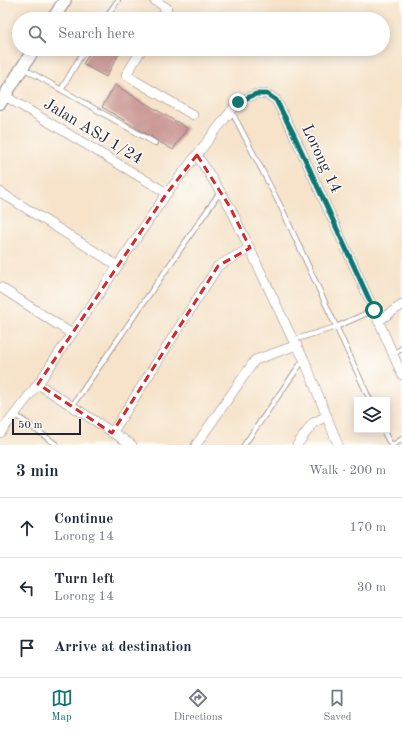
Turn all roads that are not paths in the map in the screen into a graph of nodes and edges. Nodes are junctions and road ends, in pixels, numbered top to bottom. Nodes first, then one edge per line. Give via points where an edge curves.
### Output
1 (65, 0) edge
2 (118, 0) edge
3 (154, 0) edge
4 (57, 12) edge
5 (110, 12) edge
6 (164, 12) edge
7 (30, 56) edge
8 (81, 56) edge
9 (138, 56) edge
10 (23, 68) junction
11 (61, 90) junction
12 (2, 100) edge
13 (231, 110) junction
14 (193, 115) dead end
15 (155, 143) dead end
16 (196, 155) junction
17 (0, 192) edge
18 (220, 192) junction
19 (167, 193) junction
20 (250, 248) junction
21 (118, 266) junction
22 (0, 287) edge
23 (402, 305) edge
24 (374, 310) junction
25 (378, 322) junction
26 (336, 327) junction
27 (72, 334) junction
28 (295, 343) junction
29 (402, 348) edge
30 (393, 355) junction
31 (304, 359) junction
32 (402, 375) edge
33 (38, 384) junction
34 (369, 397) edge
35 (72, 406) junction
36 (14, 414) junction
37 (327, 416) junction
38 (0, 433) edge
39 (112, 433) junction
40 (385, 433) edge
41 (402, 440) edge
42 (57, 445) edge
43 (132, 445) edge
44 (196, 445) edge
45 (244, 445) edge
46 (297, 445) edge
47 (338, 445) edge
48 (392, 445) edge

1 - 4 street
2 - 5 lane
3 - 6 street via 167,8
7 - 10 street
8 - 11 lane
9 - 14 street via 126,75
10 - 11 lane
10 - 12 street
11 - 15 lane
12 - 19 street, Jalan ASJ 1/24
13 - 16 street, Lorong 14
13 - 24 street, Lorong 14 via 238,102 256,94 267,94 276,100
13 - 26 lane via 282,208
16 - 18 street
16 - 19 street, Lorong 14
17 - 21 street
18 - 20 street
18 - 35 lane
19 - 21 street, Lorong 14
20 - 28 street
20 - 39 street via 218,266
21 - 27 street, Lorong 14
22 - 27 street
23 - 25 street
24 - 25 street, Lorong 14
24 - 26 lane
25 - 30 street, Lorong 14
26 - 28 lane
26 - 34 lane
27 - 33 street, Lorong 14
28 - 31 street
28 - 44 street via 255,360
29 - 30 lane
30 - 32 street, Lorong 14
31 - 37 street
31 - 45 lane
33 - 35 street
33 - 36 street, Lorong 14
35 - 39 street
36 - 38 street, Lorong 14
36 - 42 lane
37 - 46 street via 313,423
37 - 47 street
39 - 43 street
40 - 48 lane
41 - 48 lane

